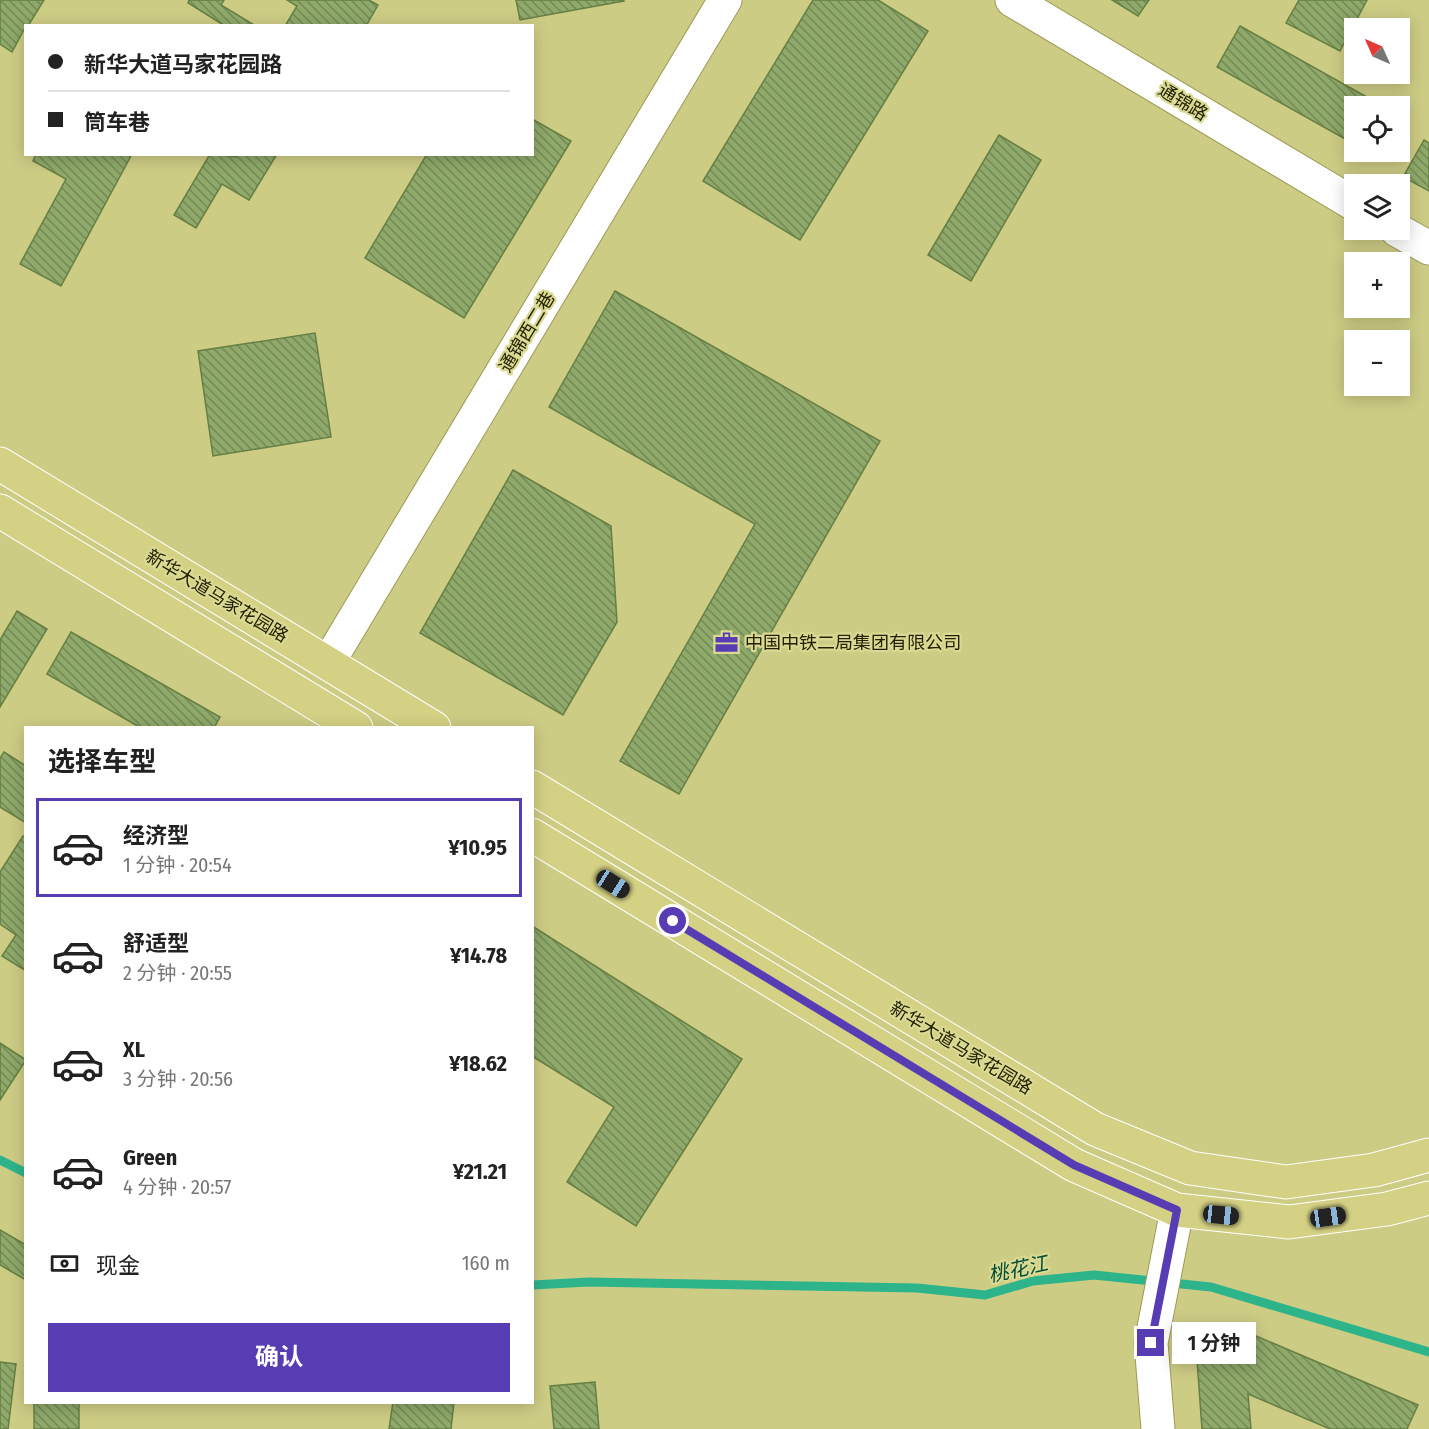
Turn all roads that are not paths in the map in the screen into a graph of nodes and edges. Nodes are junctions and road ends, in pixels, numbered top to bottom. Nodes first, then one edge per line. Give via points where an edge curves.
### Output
1 (725, 0) edge
2 (1012, 0) edge
3 (1344, 198) edge
4 (1410, 237) edge
5 (1429, 248) edge
6 (0, 464) edge
7 (0, 511) edge
8 (328, 663) junction
9 (353, 726) edge
10 (431, 726) edge
11 (534, 788) edge
12 (534, 836) edge
13 (1429, 1155) edge
14 (1429, 1198) edge
15 (1177, 1210) junction
16 (1158, 1429) edge

1 - 8 street, 通锦西二巷
2 - 3 street, 通锦路
4 - 5 street
6 - 8 main road, 新华大道马家花园路
7 - 9 main road
8 - 10 main road, 新华大道马家花园路
11 - 13 main road, 新华大道马家花园路 via 1095,1129 1179,1164 1286,1182 1374,1170
12 - 15 main road via 1074,1165
14 - 15 main road via 1387,1209 1289,1222
15 - 16 street via 1151,1343

